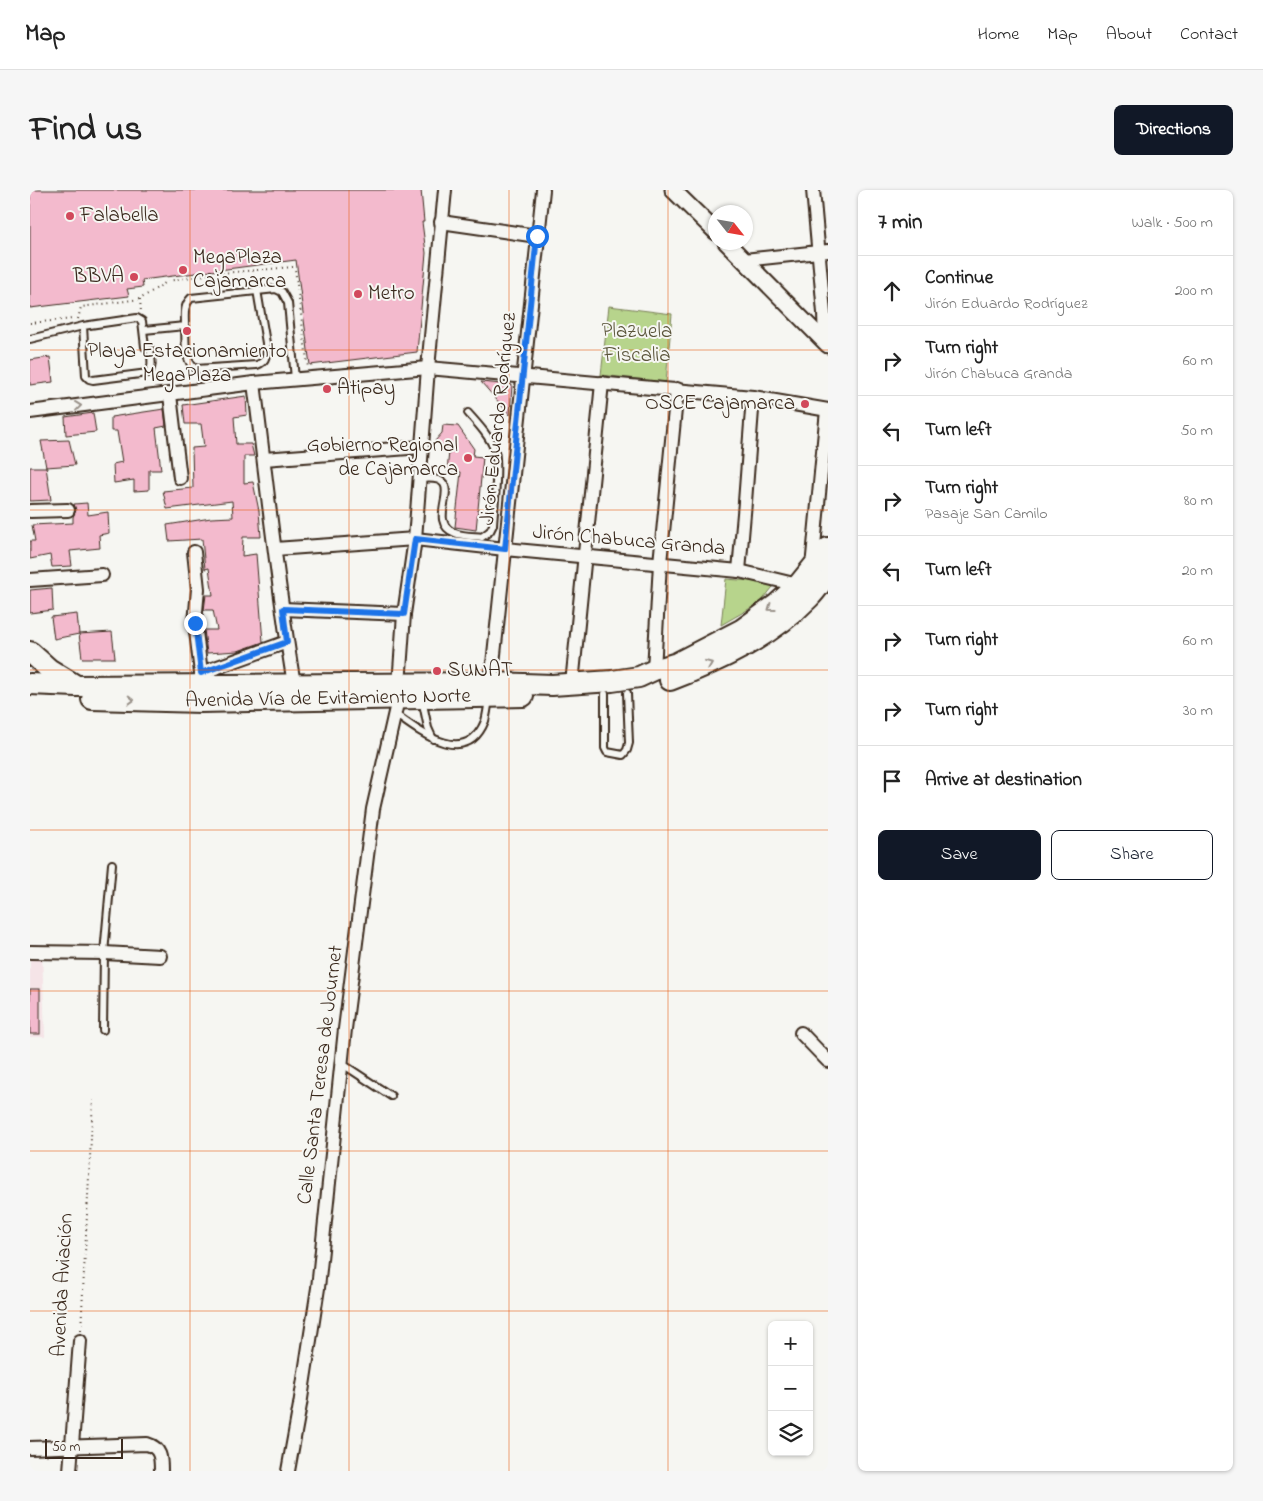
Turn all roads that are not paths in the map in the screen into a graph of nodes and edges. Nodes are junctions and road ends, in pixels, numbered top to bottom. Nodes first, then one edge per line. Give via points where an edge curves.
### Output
1 (444, 190) edge
2 (543, 190) edge
3 (673, 190) edge
4 (814, 190) edge
5 (441, 222) junction
6 (708, 224) edge
7 (537, 236) junction
8 (734, 250) edge
9 (823, 252) edge
10 (744, 260) junction
11 (257, 290) junction
12 (826, 313) edge
13 (83, 326) junction
14 (185, 326) junction
15 (144, 330) junction
16 (30, 339) edge
17 (826, 343) edge
18 (428, 368) junction
19 (524, 376) junction
20 (295, 380) junction
21 (254, 383) junction
22 (602, 383) junction
23 (677, 389) junction
24 (170, 395) junction
25 (753, 397) junction
26 (828, 410) edge
27 (30, 412) edge
28 (468, 413) dead end
29 (422, 447) junction
30 (264, 459) junction
31 (180, 478) dead end
32 (420, 479) junction
33 (68, 510) dead end
34 (30, 511) edge
35 (415, 539) junction
36 (828, 548) edge
37 (275, 549) junction
38 (505, 549) junction
39 (194, 552) dead end
40 (584, 556) junction
41 (660, 563) junction
42 (739, 571) junction
43 (820, 571) edge
44 (102, 575) dead end
45 (30, 580) edge
46 (798, 585) junction
47 (283, 609) junction
48 (404, 614) junction
49 (287, 642) junction
50 (30, 652) edge
51 (654, 670) junction
52 (30, 684) edge
53 (294, 684) junction
54 (572, 684) junction
55 (76, 686) junction
56 (201, 687) junction
57 (490, 690) junction
58 (627, 693) junction
59 (605, 694) junction
60 (30, 697) edge
61 (421, 698) junction
62 (397, 699) junction
63 (433, 739) junction
64 (112, 864) dead end
65 (30, 952) edge
66 (104, 953) junction
67 (160, 956) dead end
68 (103, 1030) dead end
69 (801, 1033) dead end
70 (828, 1061) edge
71 (342, 1063) junction
72 (390, 1096) dead end
73 (80, 1341) road end
74 (72, 1447) junction
75 (30, 1448) edge
76 (70, 1471) edge
77 (161, 1471) edge
78 (288, 1471) edge

1 - 5 street, Calle Santa Teresa de Journet
2 - 7 street, Jirón Eduardo Rodríguez
3 - 6 street
4 - 9 street
5 - 7 street
5 - 18 street, Calle Santa Teresa de Journet
7 - 19 street, Jirón Eduardo Rodríguez
8 - 10 street
9 - 10 street
9 - 12 street
10 - 17 street
11 - 14 lane via 191,298 185,308
11 - 14 lane via 267,349 262,362 196,370 188,361
11 - 20 lane via 276,289 286,297
12 - 17 street
13 - 15 lane via 137,318 142,321
13 - 15 lane via 86,376 93,380 151,371 150,349 145,347
13 - 16 lane
14 - 15 lane
18 - 19 street
18 - 20 street
18 - 29 street, Calle Santa Teresa de Journet
19 - 22 street
19 - 38 street, Jirón Eduardo Rodríguez
20 - 21 street
21 - 24 street
21 - 30 street
22 - 23 street
22 - 40 street
23 - 25 street
23 - 41 street
27 -> 24 street
24 - 31 street
25 - 26 street
25 - 42 street
26 - 43 street
28 - 32 lane via 490,440 494,451 493,525 490,531 482,537 454,533 442,516 444,482 434,478
29 - 30 street
29 - 32 street, Calle Santa Teresa de Journet
30 - 37 street
32 - 35 street, Calle Santa Teresa de Journet
33 - 34 street
35 - 37 street, Jirón Chabuca Granda
35 - 38 street, Jirón Chabuca Granda
35 - 48 street, Calle Santa Teresa de Journet
36 - 43 highway, Avenida Vía de Evitamiento Norte
37 - 47 street
38 - 40 street, Jirón Chabuca Granda
38 - 57 street, Jirón Eduardo Rodríguez
39 - 56 street via 198,588 195,623
40 - 41 street, Jirón Chabuca Granda
40 - 54 street
41 - 42 street, Jirón Chabuca Granda
41 - 51 street
42 - 46 street, Jirón Chabuca Granda
43 - 46 highway, Avenida Vía de Evitamiento Norte
58 -> 43 highway, Avenida Vía de Evitamiento Norte via 722,658 769,631 809,598
44 - 45 street
46 -> 51 highway, Avenida Vía de Evitamiento Norte via 741,630 677,663
47 - 48 street
47 - 49 street
48 - 62 street, Calle Santa Teresa de Journet
49 - 53 street
49 - 56 street
50 - 55 highway
51 - 54 highway, Avenida Vía de Evitamiento Norte via 639,677
52 - 55 highway, Avenida Vía de Evitamiento Norte
53 - 56 highway, Avenida Vía de Evitamiento Norte
53 - 62 highway, Avenida Vía de Evitamiento Norte
54 - 57 highway, Avenida Vía de Evitamiento Norte
55 - 56 highway, Avenida Vía de Evitamiento Norte
60 -> 56 highway, Avenida Vía de Evitamiento Norte
56 - 62 highway, Avenida Vía de Evitamiento Norte
57 - 59 highway, Avenida Vía de Evitamiento Norte
57 - 61 highway, Avenida Vía de Evitamiento Norte
57 - 62 highway, Avenida Vía de Evitamiento Norte
57 - 63 lane via 485,720 476,736 458,744
58 - 59 highway, Avenida Vía de Evitamiento Norte
58 - 59 lane via 629,744 623,755 607,752 605,748
61 - 62 highway, Avenida Vía de Evitamiento Norte
61 - 63 lane
62 - 63 lane via 420,732
62 - 71 street, Calle Santa Teresa de Journet via 373,808
64 - 66 lane
65 - 66 street
66 - 67 street
66 - 68 lane
69 - 70 street
71 - 72 lane
71 - 78 street, Calle Santa Teresa de Journet via 318,1288
73 - 74 street, Avenida Aviación
74 - 75 street
74 - 76 street, Avenida Aviación
74 - 77 street via 147,1444 160,1454

